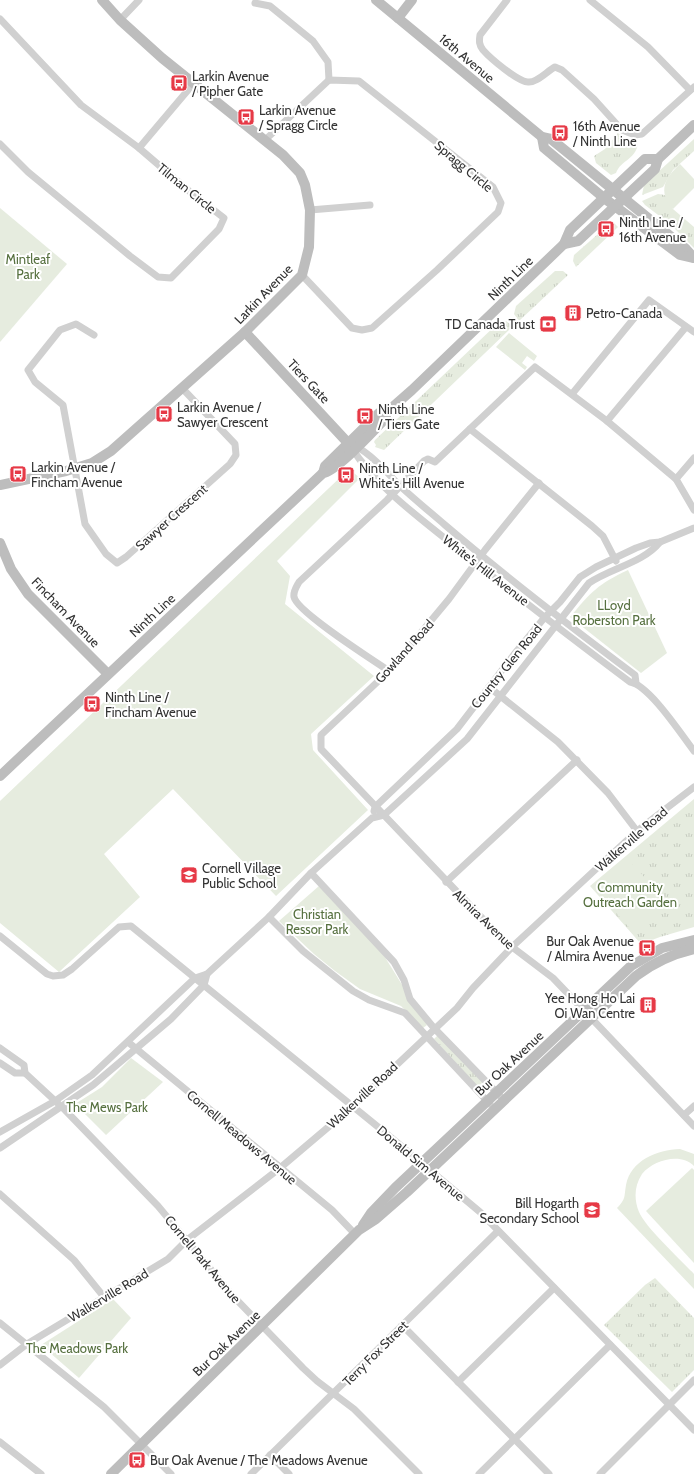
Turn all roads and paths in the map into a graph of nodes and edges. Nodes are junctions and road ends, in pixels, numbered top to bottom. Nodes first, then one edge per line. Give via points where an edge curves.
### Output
1 (102, 0) edge
2 (139, 0) edge
3 (376, 0) edge
4 (412, 0) edge
5 (507, 0) edge
6 (590, 0) edge
7 (255, 3) dead end
8 (398, 18) junction
9 (0, 19) edge
10 (120, 20) junction
11 (329, 80) junction
12 (194, 83) junction
13 (692, 88) edge
14 (694, 125) edge
15 (542, 137) junction
16 (264, 141) junction
17 (0, 144) edge
18 (139, 148) junction
19 (658, 159) junction
20 (613, 190) junction
21 (604, 198) junction
22 (624, 199) junction
23 (370, 205) dead end
24 (615, 206) junction
25 (310, 210) junction
26 (564, 244) junction
27 (694, 258) edge
28 (302, 275) junction
29 (686, 327) junction
30 (245, 332) junction
31 (694, 332) edge
32 (94, 335) dead end
33 (182, 388) junction
34 (572, 394) junction
35 (607, 421) junction
36 (470, 429) junction
37 (353, 446) junction
38 (694, 458) edge
39 (75, 468) junction
40 (676, 479) junction
41 (539, 484) junction
42 (0, 485) edge
43 (401, 486) junction
44 (393, 494) junction
45 (694, 510) edge
46 (694, 528) edge
47 (660, 542) junction
48 (0, 543) edge
49 (481, 555) junction
50 (614, 558) junction
51 (476, 563) junction
52 (620, 567) junction
53 (552, 611) junction
54 (546, 617) junction
55 (562, 619) junction
56 (556, 626) junction
57 (389, 671) junction
58 (108, 674) junction
59 (636, 683) junction
60 (489, 687) junction
61 (501, 696) junction
62 (694, 751) edge
63 (577, 760) junction
64 (0, 776) edge
65 (694, 787) edge
66 (379, 811) junction
67 (637, 831) junction
68 (311, 873) junction
69 (446, 882) junction
70 (269, 917) junction
71 (0, 936) edge
72 (694, 940) edge
73 (512, 947) junction
74 (694, 949) edge
75 (207, 974) junction
76 (199, 982) junction
77 (584, 1010) junction
78 (592, 1017) junction
79 (434, 1028) junction
80 (426, 1036) junction
81 (128, 1042) junction
82 (0, 1048) edge
83 (135, 1048) junction
84 (0, 1063) edge
85 (25, 1073) junction
86 (501, 1096) junction
87 (55, 1101) junction
88 (491, 1105) junction
89 (352, 1106) junction
90 (694, 1106) edge
91 (62, 1107) junction
92 (684, 1115) junction
93 (694, 1126) edge
94 (0, 1132) edge
95 (0, 1148) edge
96 (421, 1164) junction
97 (280, 1168) junction
98 (429, 1170) junction
99 (0, 1194) edge
100 (498, 1231) junction
101 (357, 1232) junction
102 (187, 1240) junction
103 (554, 1288) junction
104 (104, 1297) junction
105 (0, 1323) edge
106 (402, 1325) junction
107 (262, 1326) junction
108 (27, 1344) junction
109 (610, 1345) junction
110 (0, 1365) edge
111 (694, 1380) edge
112 (458, 1382) junction
113 (334, 1393) junction
114 (670, 1405) junction
115 (694, 1430) edge
116 (515, 1439) junction
117 (0, 1442) edge
118 (142, 1444) junction
119 (270, 1455) junction
120 (40, 1474) edge
121 (111, 1474) edge
122 (170, 1474) edge
123 (251, 1474) edge
124 (289, 1474) edge
125 (419, 1474) edge
126 (479, 1474) edge
127 (549, 1474) edge
128 (600, 1474) edge

1 - 10 street, Larkin Avenue
2 - 10 street
3 - 8 street, 16th Avenue
4 - 8 street
5 - 13 street via 483,29 479,42 482,49 518,79 528,82 535,81 555,67 562,70 594,99 622,130 635,135 642,134
6 - 13 street via 648,47
7 - 11 street via 270,6 313,40 328,62
8 - 15 street, 16th Avenue
9 - 18 street, Tilman Circle via 81,105
10 - 12 street, Larkin Avenue
11 - 16 street
11 - 28 street, Spragg Circle via 359,80 493,187 501,203 498,212 372,328 352,328
12 - 16 street, Larkin Avenue
12 - 18 street
14 - 19 street, Ninth Line
15 - 20 street, 16th Avenue via 551,139
15 - 21 street, 16th Avenue via 544,148
16 - 25 street, Larkin Avenue via 283,154 300,173
17 - 18 street, Tilman Circle via 28,172 130,256 158,277 172,278 219,229 224,218
19 - 20 street, Ninth Line via 645,159
19 - 22 street, Ninth Line via 655,169
20 - 21 street, Ninth Line
20 - 22 street, 16th Avenue
21 - 24 street, 16th Avenue
21 - 26 street, Ninth Line via 570,230
22 - 24 street, Ninth Line
22 - 27 street, 16th Avenue via 686,248
23 - 25 street
24 - 26 street, Ninth Line via 578,241
24 - 27 street, 16th Avenue via 680,255
25 - 28 street, Larkin Avenue via 309,247
26 - 37 street, Ninth Line via 387,412 379,413
28 - 30 street, Larkin Avenue
29 - 31 street
29 - 34 street via 649,300
29 - 35 street
30 - 33 street, Larkin Avenue
30 - 37 street, Tiers Gate
32 - 39 street via 76,324 60,330 28,370 35,382 64,405
33 - 39 street, Larkin Avenue via 111,451 92,463
33 - 39 street, Sawyer Crescent via 235,444 236,454 230,464 117,563 106,554 85,524
34 - 35 street
34 - 36 street via 535,367
35 - 40 street
36 - 41 street
36 - 43 street via 435,462 428,459 424,461
37 - 43 street, White's Hill Avenue via 367,453
37 - 44 street, White's Hill Avenue via 360,460
37 - 58 street, Ninth Line via 325,466 323,473
38 - 40 street
39 - 42 street, Larkin Avenue
40 - 45 street
41 - 49 street, Gowland Road
41 - 50 street via 603,536
43 - 44 street
43 - 49 street, White's Hill Avenue
44 - 51 street, White's Hill Avenue
44 - 57 street via 299,582 294,590 298,604 335,634
46 - 47 street, Country Glen Road
47 - 50 street, Country Glen Road via 650,543
47 - 52 street, Country Glen Road via 655,549
48 - 58 street, Fincham Avenue via 11,569 28,594
49 - 51 street, Gowland Road
49 - 53 street, White's Hill Avenue
50 - 52 street
50 - 53 street, Country Glen Road via 580,577
51 - 54 street, White's Hill Avenue
51 - 57 street, Gowland Road
52 - 55 street, Country Glen Road via 600,576 580,591
53 - 54 street, Country Glen Road
53 - 55 street, White's Hill Avenue
54 - 56 street, White's Hill Avenue
54 - 60 street, Country Glen Road
55 - 56 street, Country Glen Road
55 - 59 street, White's Hill Avenue via 635,675
56 - 59 street, White's Hill Avenue via 630,682
56 - 61 street, Country Glen Road
57 - 66 street, Gowland Road via 321,735 321,749
58 - 64 street, Ninth Line
59 - 62 street, White's Hill Avenue via 655,700
60 - 61 street
60 - 66 street, Country Glen Road via 457,728
61 - 63 street
61 - 66 street, Country Glen Road via 467,739
63 - 67 street via 608,793
63 - 69 street
65 - 67 street, Walkerville Road
66 - 68 street, Country Glen Road
66 - 69 street, Almira Avenue via 414,845
67 - 73 street, Walkerville Road
68 - 70 street, Country Glen Road
68 - 79 street via 394,962 404,980 410,999
69 - 73 street, Almira Avenue
70 - 75 street, Country Glen Road
70 - 80 street via 303,951 353,991 404,1013
71 - 76 street, Donald Sim Avenue via 47,974 58,976 72,969 119,927 131,926
72 - 77 street, Bur Oak Avenue via 662,948 641,959
73 - 77 street, Almira Avenue via 553,978
73 - 79 street, Walkerville Road via 473,988 458,1008
74 - 78 street, Bur Oak Avenue via 679,952 645,969
75 - 76 street, Country Glen Road
75 - 76 street, Country Glen Road
76 - 81 street, Country Glen Road
76 - 83 street, Country Glen Road via 171,1019
76 - 89 street, Donald Sim Avenue
77 - 78 street, Almira Avenue
77 - 86 street, Bur Oak Avenue
78 - 86 street, Bur Oak Avenue
78 - 92 street, Almira Avenue
79 - 80 street, Walkerville Road
79 - 86 street
80 - 88 street
80 - 89 street, Walkerville Road
81 - 83 street, Cornell Meadows Avenue
81 - 87 street, Country Glen Road via 92,1075
82 - 85 street, Cornell Park Avenue via 24,1065
83 - 91 street, Country Glen Road via 93,1085
83 - 97 street, Cornell Meadows Avenue
84 - 85 street, Cornell Park Avenue via 15,1074
85 - 87 street, Cornell Park Avenue
86 - 88 street, Bur Oak Avenue
87 - 91 street, Cornell Park Avenue
87 - 94 street, Country Glen Road
88 - 96 street, Bur Oak Avenue
88 - 98 street, Bur Oak Avenue
89 - 96 street, Donald Sim Avenue
89 - 97 street, Walkerville Road
90 - 92 street
91 - 95 street, Country Glen Road
91 - 102 street, Cornell Park Avenue via 158,1206
92 - 93 street, Almira Avenue
96 - 98 street, Donald Sim Avenue
96 - 101 street, Bur Oak Avenue via 370,1214
97 - 101 street, Cornell Meadows Avenue
97 - 102 street, Walkerville Road
98 - 100 street, Donald Sim Avenue via 480,1212
98 - 101 street, Bur Oak Avenue via 376,1219
99 - 104 street via 74,1260
100 - 103 street, Donald Sim Avenue
100 - 106 street, Terry Fox Street
101 - 107 street, Bur Oak Avenue
102 - 104 street, Walkerville Road via 168,1259
102 - 107 street, Cornell Park Avenue via 225,1287
103 - 109 street, Donald Sim Avenue
103 - 112 street
104 - 108 street, Walkerville Road
105 - 108 street
106 - 112 street
106 - 113 street, Terry Fox Street
107 - 113 street, Cornell Park Avenue via 311,1376
107 - 118 street, Bur Oak Avenue
108 - 110 street, Walkerville Road
108 - 118 street via 104,1407
109 - 114 street, Donald Sim Avenue
109 - 116 street
111 - 114 street
112 - 116 street
113 - 119 street, Terry Fox Street
113 - 125 street, Cornell Park Avenue via 361,1415
114 - 115 street, Donald Sim Avenue
114 - 128 street
116 - 126 street
116 - 127 street
117 - 120 street
118 - 121 street, Bur Oak Avenue
118 - 122 street
119 - 123 street, Terry Fox Street
119 - 124 street

